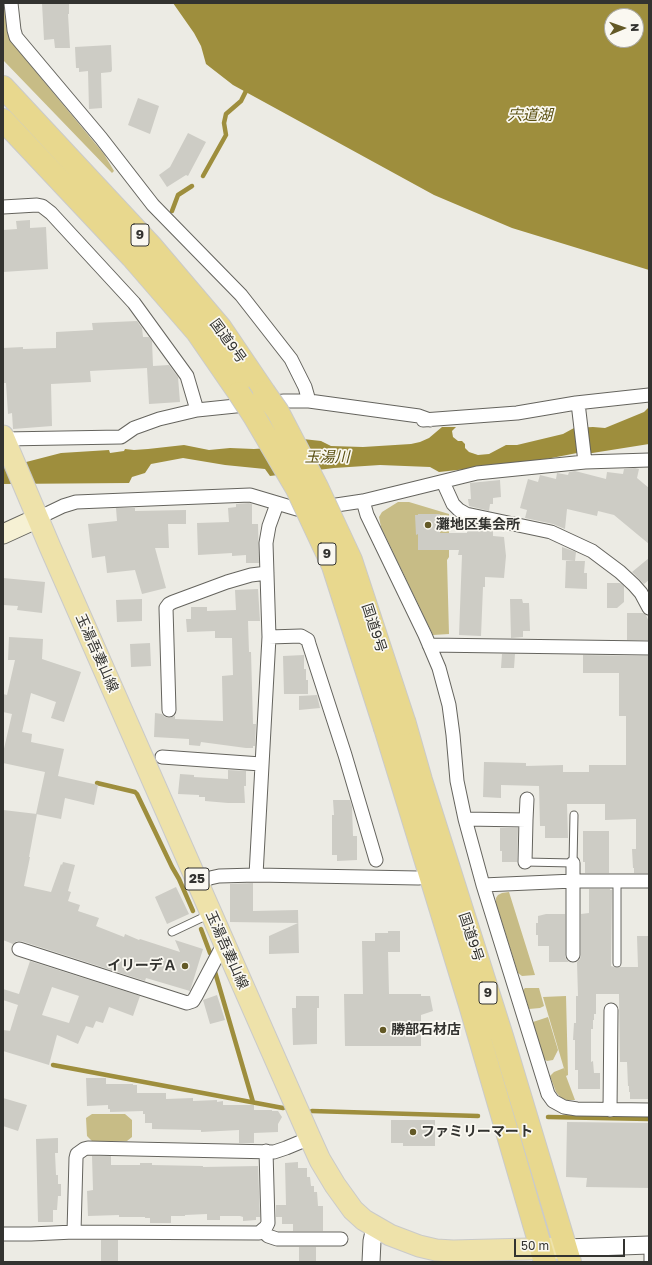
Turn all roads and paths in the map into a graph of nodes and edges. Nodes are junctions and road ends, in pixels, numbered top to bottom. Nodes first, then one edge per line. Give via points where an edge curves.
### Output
1 (12, 3) edge
2 (3, 87) edge
3 (3, 120) edge
4 (3, 207) edge
5 (649, 395) edge
6 (309, 401) junction
7 (578, 405) junction
8 (197, 410) junction
9 (5, 441) edge
10 (585, 459) junction
11 (649, 460) edge
12 (442, 482) junction
13 (363, 501) junction
14 (277, 504) junction
15 (34, 509) junction
16 (3, 534) edge
17 (267, 573) junction
18 (649, 608) edge
19 (270, 637) junction
20 (429, 645) junction
21 (649, 648) edge
22 (169, 710) dead end
23 (395, 726) junction
24 (162, 757) dead end
25 (261, 764) junction
26 (527, 798) dead end
27 (574, 815) dead end
28 (465, 819) junction
29 (526, 820) junction
30 (376, 860) dead end
31 (525, 862) joint
32 (573, 863) junction
33 (256, 875) junction
34 (430, 876) junction
35 (574, 881) junction
36 (617, 881) junction
37 (649, 881) edge
38 (198, 883) junction
39 (483, 885) junction
40 (211, 913) junction
41 (172, 932) dead end
42 (224, 943) junction
43 (19, 949) dead end
44 (573, 955) dead end
45 (616, 963) dead end
46 (611, 1010) dead end
47 (610, 1110) junction
48 (649, 1110) edge
49 (310, 1138) junction
50 (266, 1151) junction
51 (375, 1227) junction
52 (263, 1231) junction
53 (74, 1232) junction
54 (3, 1234) edge
55 (341, 1239) dead end
56 (648, 1251) edge
57 (543, 1255) edge
58 (568, 1255) edge
59 (370, 1262) edge

1 - 6 street via 16,37 101,138 153,205 241,295 291,359
2 - 23 highway, 国道9号 / 9, bridge via 152,248 215,321 278,412 351,560
3 - 23 highway, 国道9号 / 9, bridge via 132,257 192,326 254,416 297,489 333,566
4 - 8 street via 37,205 51,213 134,303 186,376
5 - 7 street
6 - 7 street via 419,416 424,420 517,413
6 - 8 street via 284,401
7 - 10 street
8 - 9 street via 134,428 122,437
9 - 15 main road, 玉湯吾妻山線 / 25
10 - 11 street
10 - 12 street via 477,473
12 - 13 street
12 - 18 street via 453,504 466,514 551,532 592,551 634,585
13 - 14 street via 297,510
13 - 20 street via 367,515
14 - 15 street via 250,495 76,502
14 - 17 street via 267,534
15 - 16 main road
15 - 38 main road, 玉湯吾妻山線 / 25
17 - 19 street
17 - 22 street via 227,582 173,602 166,608
19 - 25 street
19 - 30 street via 302,636 308,640
20 - 21 street
20 - 28 street via 439,668 449,705 457,781
23 - 34 highway, 国道9号 / 9
23 - 58 highway, 国道9号 / 9 via 421,780
24 - 25 street
25 - 33 street
26 - 29 street
27 - 32 lane
28 - 29 street
28 - 39 street
29 - 31 street
31 - 32 lane
32 - 35 street
33 - 34 street via 418,878
33 - 38 street via 218,876
34 - 57 highway, 国道9号 / 9
35 - 36 street
35 - 39 street
35 - 44 street
36 - 37 street
36 - 45 lane
38 - 40 main road, 玉湯吾妻山線 / 25
39 - 47 street via 548,1094 564,1107
40 - 41 lane
40 - 42 main road, 玉湯吾妻山線 / 25
42 - 43 street via 196,996 187,1003
42 - 49 main road, 玉湯吾妻山線 / 25
46 - 47 street
47 - 48 street
49 - 50 street via 274,1152
49 - 51 main road, 玉湯吾妻山線 / 25 via 331,1179 352,1210
50 - 52 street via 268,1223
50 - 53 street via 84,1149 76,1158
51 - 57 main road, 玉湯吾妻山線 / 25 via 404,1241 436,1250
51 - 59 street
52 - 53 street via 259,1234
52 - 55 street via 277,1239
53 - 54 street
56 - 58 street
57 - 58 main road, 玉湯吾妻山線 / 25

